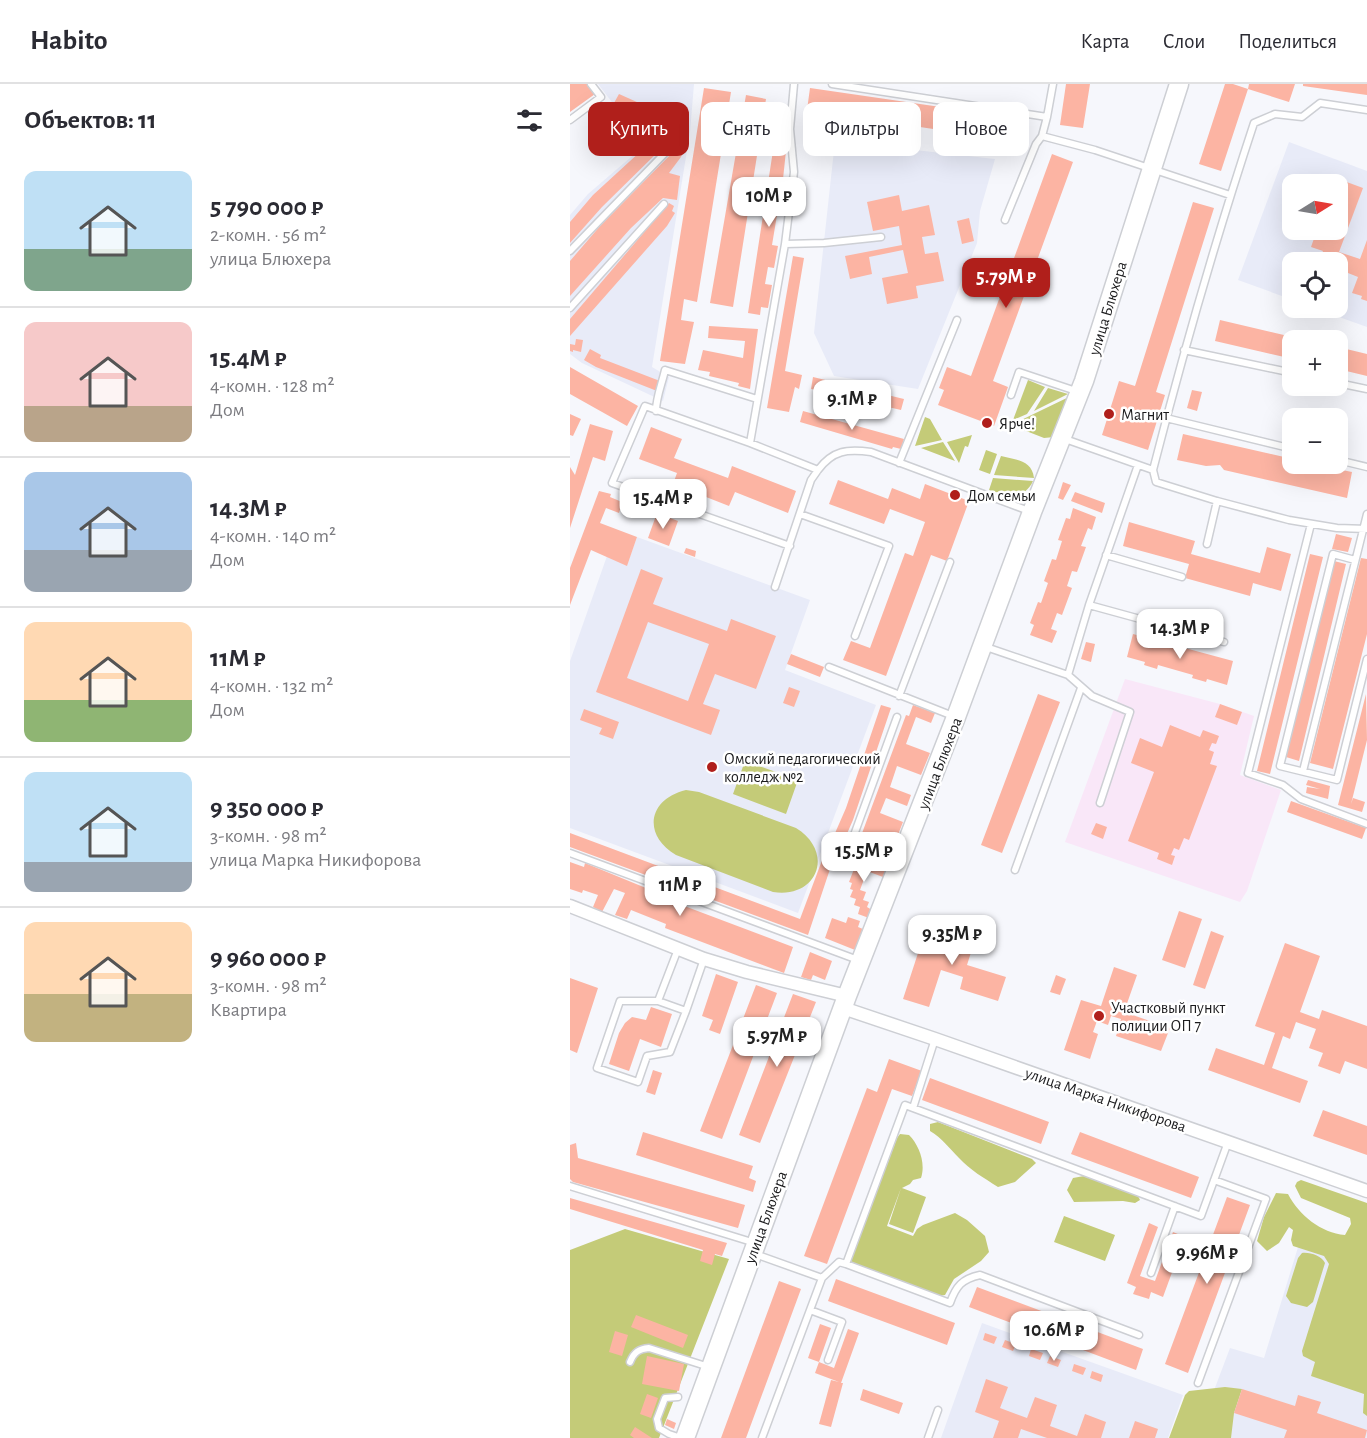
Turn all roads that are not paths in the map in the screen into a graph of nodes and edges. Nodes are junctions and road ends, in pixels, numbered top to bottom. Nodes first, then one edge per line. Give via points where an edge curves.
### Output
1 (591, 84) edge
2 (794, 84) edge
3 (832, 84) edge
4 (1053, 84) edge
5 (1179, 84) edge
6 (1367, 110) edge
7 (1047, 117) junction
8 (570, 120) edge
9 (1042, 136) junction
10 (662, 156) edge
11 (1151, 168) junction
12 (1230, 195) junction
13 (664, 204) dead end
14 (1005, 220) dead end
15 (881, 237) dead end
16 (785, 244) junction
17 (570, 251) edge
18 (570, 308) edge
19 (957, 320) dead end
20 (1184, 350) junction
21 (1282, 371) edge
22 (1348, 385) edge
23 (1367, 389) edge
24 (1080, 393) junction
25 (1011, 395) dead end
26 (757, 399) junction
27 (656, 411) junction
28 (1166, 418) junction
29 (1062, 438) junction
30 (750, 443) junction
31 (1282, 446) edge
32 (1348, 462) edge
33 (899, 463) junction
34 (1138, 465) junction
35 (1367, 466) edge
36 (818, 470) junction
37 (1153, 470) junction
38 (1217, 501) junction
39 (1032, 512) junction
40 (800, 514) junction
41 (1367, 514) edge
42 (1311, 524) junction
43 (1365, 529) edge
44 (1207, 544) dead end
45 (790, 546) junction
46 (1358, 549) junction
47 (1367, 551) edge
48 (1106, 555) junction
49 (1355, 560) junction
50 (951, 562) dead end
51 (1182, 577) dead end
52 (775, 587) dead end
53 (1089, 605) junction
54 (855, 636) dead end
55 (1224, 642) dead end
56 (982, 645) junction
57 (1367, 659) edge
58 (829, 667) dead end
59 (1068, 675) junction
60 (1081, 688) junction
61 (899, 696) junction
62 (897, 717) dead end
63 (956, 717) junction
64 (1303, 771) junction
65 (1100, 803) dead end
66 (1367, 824) edge
67 (570, 853) edge
68 (900, 862) junction
69 (1015, 870) dead end
70 (570, 906) edge
71 (678, 948) junction
72 (704, 959) junction
73 (861, 961) junction
74 (658, 1001) junction
75 (845, 1002) junction
76 (686, 1011) junction
77 (935, 1039) junction
78 (913, 1108) junction
79 (1228, 1142) junction
80 (1214, 1180) junction
81 (570, 1186) edge
82 (1367, 1191) edge
83 (1175, 1206) junction
84 (754, 1248) junction
85 (846, 1264) junction
86 (1151, 1273) dead end
87 (822, 1278) junction
88 (810, 1310) junction
89 (1140, 1335) dead end
90 (828, 1360) dead end
91 (630, 1362) dead end
92 (710, 1367) junction
93 (1198, 1383) dead end
94 (678, 1397) dead end
95 (938, 1410) dead end
96 (681, 1438) edge
97 (685, 1438) edge
98 (762, 1438) edge
99 (928, 1438) edge

1 - 8 lane via 601,97
2 - 16 lane via 790,129 794,172
3 - 7 lane
4 - 7 lane
5 - 11 street, улица Блюхера
6 - 12 lane via 1320,103 1302,117 1275,114 1254,123
7 - 9 lane
9 - 11 lane
9 - 14 lane
10 - 17 lane
11 - 12 lane
11 - 24 street, улица Блюхера
12 - 20 lane
13 - 18 lane
15 - 16 lane
16 - 26 lane
19 - 33 lane
20 - 21 lane
20 - 28 lane
22 - 23 lane
24 - 25 lane via 1019,372
24 - 29 street, улица Блюхера
26 - 27 lane via 665,370
26 - 30 lane
27 - 30 lane
27 - 45 lane via 645,406 612,483
28 - 31 lane
28 - 37 lane
29 - 34 lane
29 - 39 street, улица Блюхера
30 - 36 lane
32 - 35 lane
33 - 36 lane via 854,450 827,459
33 - 39 lane
34 - 37 lane
34 - 48 lane
36 - 40 lane
37 - 38 lane via 1156,482
38 - 42 lane
38 - 44 lane
39 - 56 street, улица Блюхера
40 - 45 lane
40 - 54 lane via 889,546
41 - 43 lane
42 - 43 lane
42 - 66 lane via 1248,773 1283,785 1301,799
43 - 46 lane
45 - 52 lane
46 - 47 lane
46 - 49 lane
48 - 51 lane
48 - 53 lane
49 - 64 lane
49 - 64 lane via 1333,554 1280,766
50 - 61 lane
53 - 55 lane
53 - 59 lane
56 - 59 lane
56 - 63 street, улица Блюхера
57 - 64 lane via 1337,780
58 - 61 lane
59 - 60 lane
60 - 65 lane via 1130,712
60 - 69 lane
61 - 63 lane
62 - 68 lane via 850,846
63 - 68 street, улица Блюхера
67 - 73 lane
68 - 73 street, улица Блюхера
70 - 71 street, улица Марка Никифорова
71 - 72 street, улица Марка Никифорова
71 - 74 lane
72 - 75 street, улица Марка Никифорова
72 - 76 lane
73 - 75 street, улица Блюхера
74 - 76 lane
74 - 76 lane via 620,1001 597,1068 638,1082 647,1056 670,1052
75 - 77 street, улица Марка Никифорова
75 - 84 street, улица Блюхера
77 - 78 lane
77 - 79 street, улица Марка Никифорова
78 - 83 lane
78 - 85 lane via 905,1105
79 - 80 lane
79 - 82 street, улица Марка Никифорова
80 - 83 lane via 1201,1216
80 - 93 lane via 1266,1199
81 - 84 lane
83 - 86 lane
84 - 87 lane
84 - 92 street, улица Блюхера
85 - 87 lane via 838,1262
85 - 89 lane via 950,1303 955,1288 980,1275
87 - 88 lane
88 - 90 lane via 842,1322
88 - 98 lane
91 - 92 lane via 633,1354 649,1348
92 - 97 street, улица Блюхера
94 - 96 lane via 665,1398 657,1419 659,1428
95 - 99 lane

